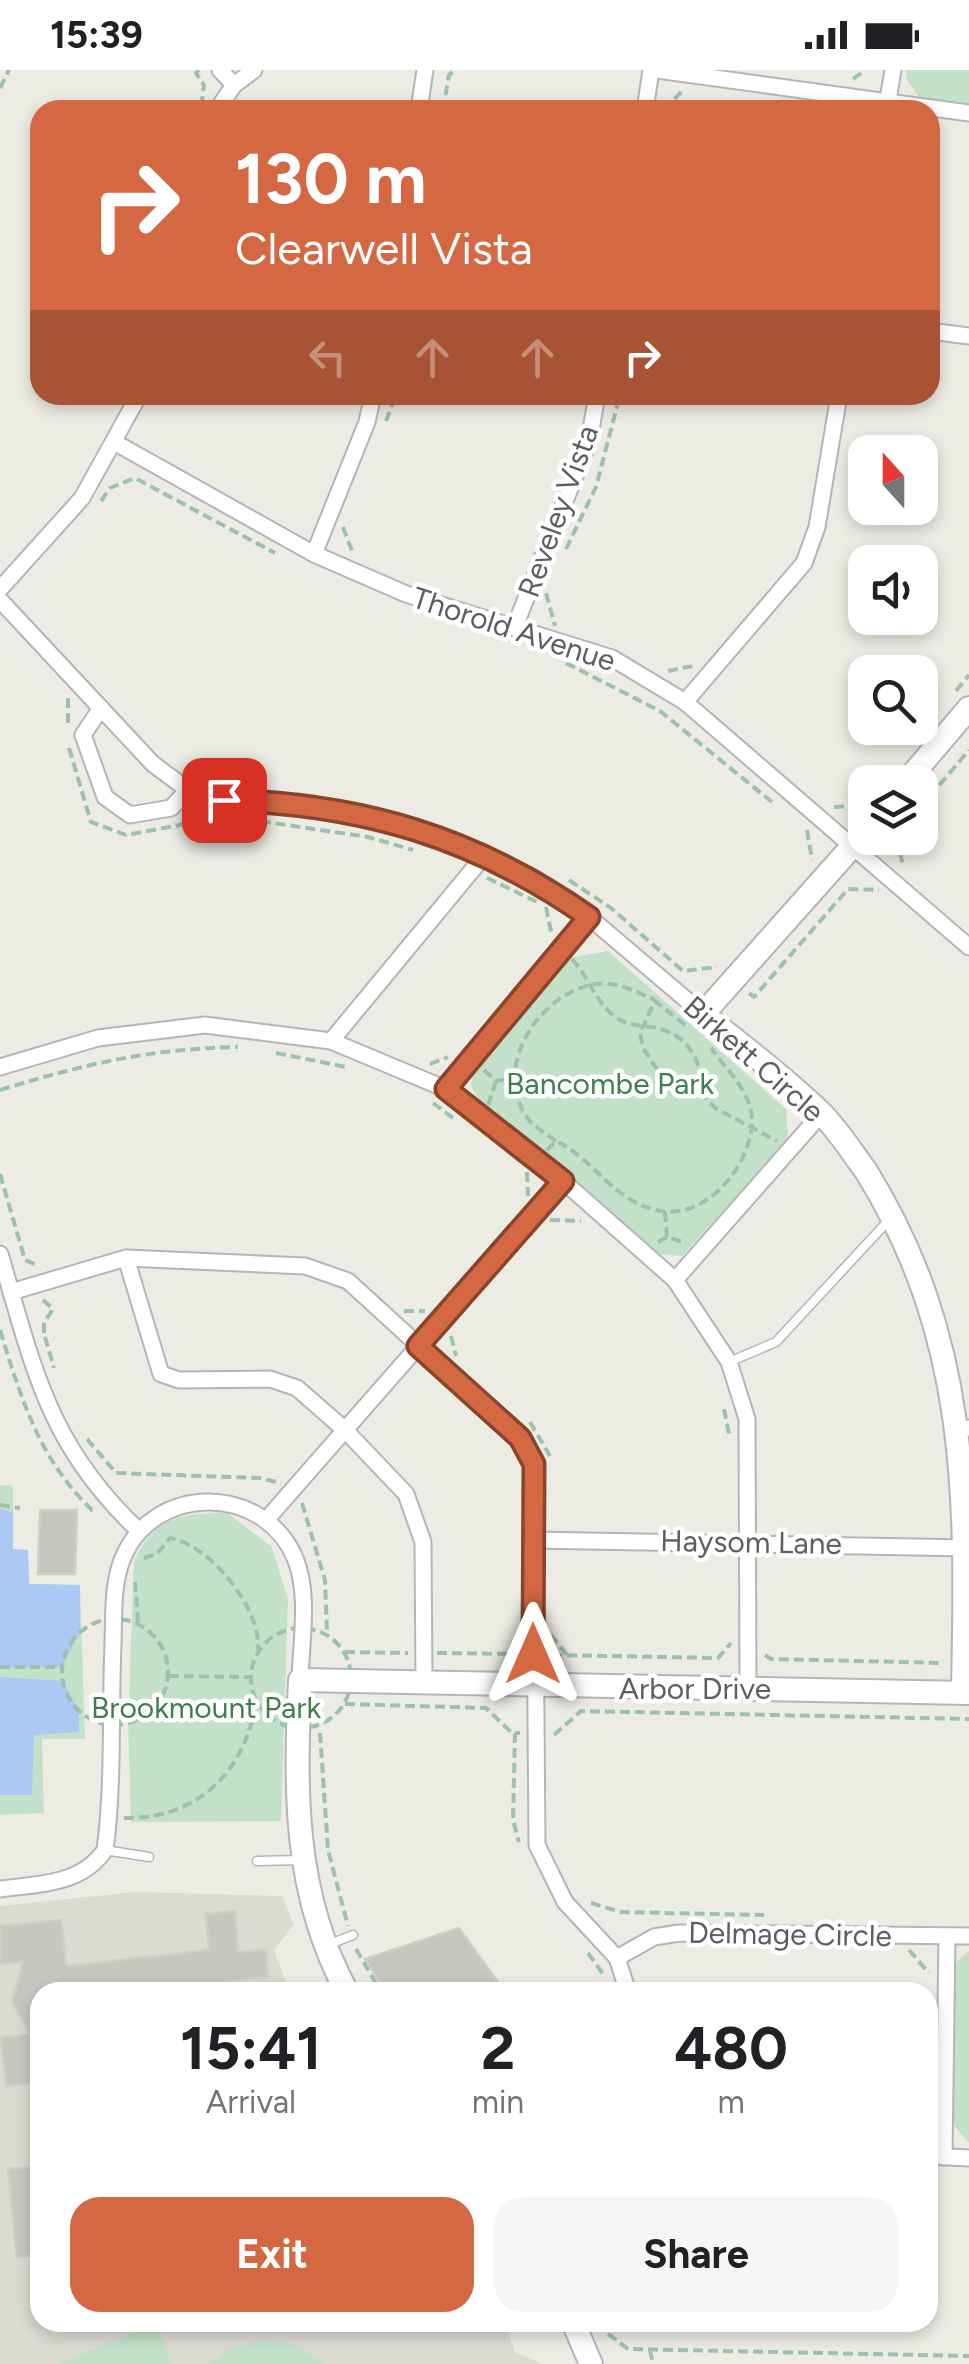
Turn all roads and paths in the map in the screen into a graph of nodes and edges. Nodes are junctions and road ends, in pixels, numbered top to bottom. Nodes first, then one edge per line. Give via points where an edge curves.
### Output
1 (9, 70) edge
2 (199, 70) edge
3 (220, 70) edge
4 (254, 70) edge
5 (425, 70) edge
6 (454, 70) edge
7 (654, 70) edge
8 (866, 70) edge
9 (893, 70) edge
10 (857, 76) dead end
11 (770, 77) edge
12 (234, 85) junction
13 (0, 88) edge
14 (202, 100) edge
15 (224, 100) edge
16 (420, 100) edge
17 (445, 100) edge
18 (647, 100) edge
19 (888, 100) joint
20 (940, 108) edge
21 (969, 113) edge
22 (940, 332) edge
23 (969, 336) edge
24 (134, 405) edge
25 (369, 405) edge
26 (595, 405) edge
27 (617, 405) edge
28 (837, 405) edge
29 (114, 442) junction
30 (314, 554) junction
31 (562, 556) dead end
32 (0, 589) edge
33 (545, 590) dead end
34 (0, 600) edge
35 (515, 626) junction
36 (550, 637) junction
37 (704, 653) dead end
38 (558, 659) dead end
39 (650, 680) junction
40 (638, 698) junction
41 (685, 702) junction
42 (100, 708) junction
43 (969, 708) edge
44 (969, 750) edge
45 (920, 765) edge
46 (938, 787) edge
47 (188, 790) junction
48 (774, 803) dead end
49 (804, 828) dead end
50 (848, 829) edge
51 (848, 850) edge
52 (873, 855) edge
53 (901, 855) edge
54 (484, 856) junction
55 (813, 862) dead end
56 (892, 878) junction
57 (551, 900) junction
58 (589, 917) junction
59 (969, 947) edge
60 (561, 950) junction
61 (734, 979) junction
62 (591, 986) junction
63 (654, 1001) junction
64 (696, 1020) junction
65 (642, 1026) junction
66 (331, 1041) junction
67 (708, 1045) dead end
68 (250, 1047) dead end
69 (267, 1051) dead end
70 (470, 1058) junction
71 (0, 1067) edge
72 (350, 1068) dead end
73 (516, 1078) junction
74 (446, 1089) junction
75 (0, 1090) edge
76 (706, 1094) junction
77 (429, 1101) dead end
78 (822, 1113) junction
79 (456, 1120) dead end
80 (752, 1125) junction
81 (556, 1140) junction
82 (789, 1150) junction
83 (537, 1161) junction
84 (563, 1181) junction
85 (519, 1208) dead end
86 (897, 1210) junction
87 (666, 1212) junction
88 (667, 1237) junction
89 (644, 1252) junction
90 (0, 1254) edge
91 (698, 1254) junction
92 (126, 1258) junction
93 (675, 1280) junction
94 (11, 1292) junction
95 (45, 1336) dead end
96 (418, 1346) junction
97 (729, 1362) junction
98 (58, 1380) dead end
99 (968, 1428) edge
100 (345, 1430) junction
101 (84, 1434) dead end
102 (291, 1492) junction
103 (0, 1505) edge
104 (20, 1508) dead end
105 (268, 1519) junction
106 (139, 1530) junction
107 (533, 1540) junction
108 (748, 1540) junction
109 (968, 1548) edge
110 (138, 1560) dead end
111 (134, 1567) dead end
112 (138, 1623) dead end
113 (326, 1634) dead end
114 (726, 1650) dead end
115 (748, 1650) junction
116 (257, 1654) dead end
117 (964, 1664) junction
118 (0, 1666) edge
119 (62, 1666) dead end
120 (168, 1676) dead end
121 (251, 1677) dead end
122 (300, 1680) junction
123 (424, 1683) junction
124 (533, 1688) junction
125 (748, 1688) junction
126 (966, 1693) edge
127 (255, 1698) dead end
128 (345, 1704) dead end
129 (969, 1718) edge
130 (320, 1725) dead end
131 (534, 1734) junction
132 (124, 1819) dead end
133 (105, 1850) junction
134 (149, 1857) dead end
135 (301, 1860) junction
136 (257, 1861) dead end
137 (0, 1889) edge
138 (352, 1936) junction
139 (947, 1936) junction
140 (969, 1936) edge
141 (910, 1944) dead end
142 (323, 1950) junction
143 (617, 1958) junction
144 (341, 1982) edge
145 (375, 1982) edge
146 (625, 1982) edge
147 (928, 1982) edge
148 (938, 2116) edge
149 (938, 2156) edge
150 (969, 2158) edge
151 (577, 2332) edge
152 (606, 2332) edge
153 (650, 2350) junction
154 (969, 2356) edge
155 (591, 2364) edge
156 (654, 2364) edge

1 - 13 path
2 - 14 path
3 - 12 street
4 - 12 street
5 - 16 street
6 - 17 path
7 - 11 street
7 - 18 street
8 - 10 path
9 - 19 street
11 - 19 street
12 - 15 street
20 - 21 street
22 - 23 street
24 - 29 street
25 - 30 street
26 - 35 street, Reveley Vista via 589,442
27 - 31 path via 596,487
28 - 41 street via 817,527 804,563
29 - 30 street, Thorold Avenue
29 - 32 street via 82,498
30 - 35 street, Thorold Avenue via 406,594
33 - 36 path via 558,622
34 - 42 street, Birkett Circle
35 - 36 street, Thorold Avenue
36 - 39 street, Thorold Avenue via 612,658
37 - 39 path via 692,667 659,666
38 - 40 path
39 - 40 path
39 - 41 street, Thorold Avenue
40 - 48 path
41 - 50 street, Thorold Avenue
42 - 47 street, Birkett Circle
42 - 47 street via 83,735 105,796 130,814 171,808
43 - 45 street
44 - 46 path
47 - 54 street, Birkett Circle via 380,818
49 - 55 path
51 - 61 street
52 - 56 street, Thorold Avenue
53 - 56 path via 903,866
54 - 57 street, Birkett Circle via 534,878
54 - 66 street
56 - 59 street, Thorold Avenue
56 - 61 path via 880,890 848,889 754,997
57 - 58 street, Birkett Circle
57 - 61 path via 564,877 611,908 683,972 719,967
58 - 60 street
58 - 64 street, Birkett Circle
60 - 62 path
60 - 70 street
61 - 64 street
62 - 63 path via 618,986
62 - 65 path via 612,1014
62 - 73 path via 536,1016
63 - 64 path
63 - 65 path
64 - 78 street, Birkett Circle
65 - 76 path via 643,1048 660,1074
65 - 76 path via 666,1030 689,1046
66 - 71 street via 205,1026 98,1038
66 - 74 street
67 - 80 path via 742,1088
68 - 75 path via 163,1049
69 - 72 path
70 - 73 path via 496,1081
70 - 74 street
73 - 81 path via 524,1114
74 - 83 street
76 - 80 path via 715,1108
77 - 79 path
78 - 82 street
78 - 86 street, Birkett Circle
80 - 82 path
80 - 87 path via 738,1167 708,1201
81 - 83 path
81 - 87 path via 625,1198
82 - 91 street
83 - 84 street
83 - 85 path via 526,1174 528,1198
84 - 89 street
84 - 96 street
86 - 97 lane via 776,1342
86 - 99 street, Birkett Circle via 926,1260 954,1345
87 - 88 path
88 - 89 path
88 - 91 path
89 - 93 street
90 - 94 street
91 - 93 street
92 - 94 street
92 - 96 street via 305,1266 348,1280
92 - 100 street via 160,1374 180,1380 270,1379 296,1388
93 - 97 street
94 - 106 street via 60,1436 84,1473
95 - 98 path
96 - 100 street
96 - 107 street via 520,1438 534,1464
97 - 108 street via 747,1419
99 - 109 street, Birkett Circle
100 - 102 street
100 - 123 street via 406,1494 424,1542
101 - 102 path via 116,1473 277,1480
102 - 105 street
102 - 113 path via 307,1510 316,1541
103 - 104 path
105 - 106 street via 210,1501 164,1512
105 - 122 street via 302,1581
106 - 133 street via 116,1585
107 - 108 street, Haysom Lane
107 - 124 street
108 - 109 street, Haysom Lane
108 - 115 street
109 - 117 street, Birkett Circle
110 - 116 path via 157,1554 170,1538 201,1553 246,1606
111 - 112 path
114 - 115 path
115 - 117 path via 772,1659
115 - 125 street
117 - 126 street, Birkett Circle
118 - 119 path
120 - 121 path
122 - 123 street, Arbor Drive
122 - 135 street
123 - 124 street, Arbor Drive
124 - 125 street, Arbor Drive
124 - 131 street
125 - 126 street, Arbor Drive
127 - 132 path via 248,1736 217,1788 190,1806
128 - 131 path via 486,1708 512,1733
129 - 131 path via 582,1711 557,1735
130 - 138 path via 328,1850
131 - 143 street via 534,1822 543,1862 565,1902
133 - 134 lane
133 - 137 street via 94,1867 75,1876
135 - 136 lane
135 - 142 street
138 - 142 lane
138 - 145 path
139 - 140 street, Delmage Circle
139 - 143 street, Delmage Circle via 679,1933
139 - 148 street
141 - 147 path
142 - 144 street
143 - 146 street
149 - 150 street
151 - 155 street
152 - 153 path via 628,2349
153 - 154 path
153 - 156 path

